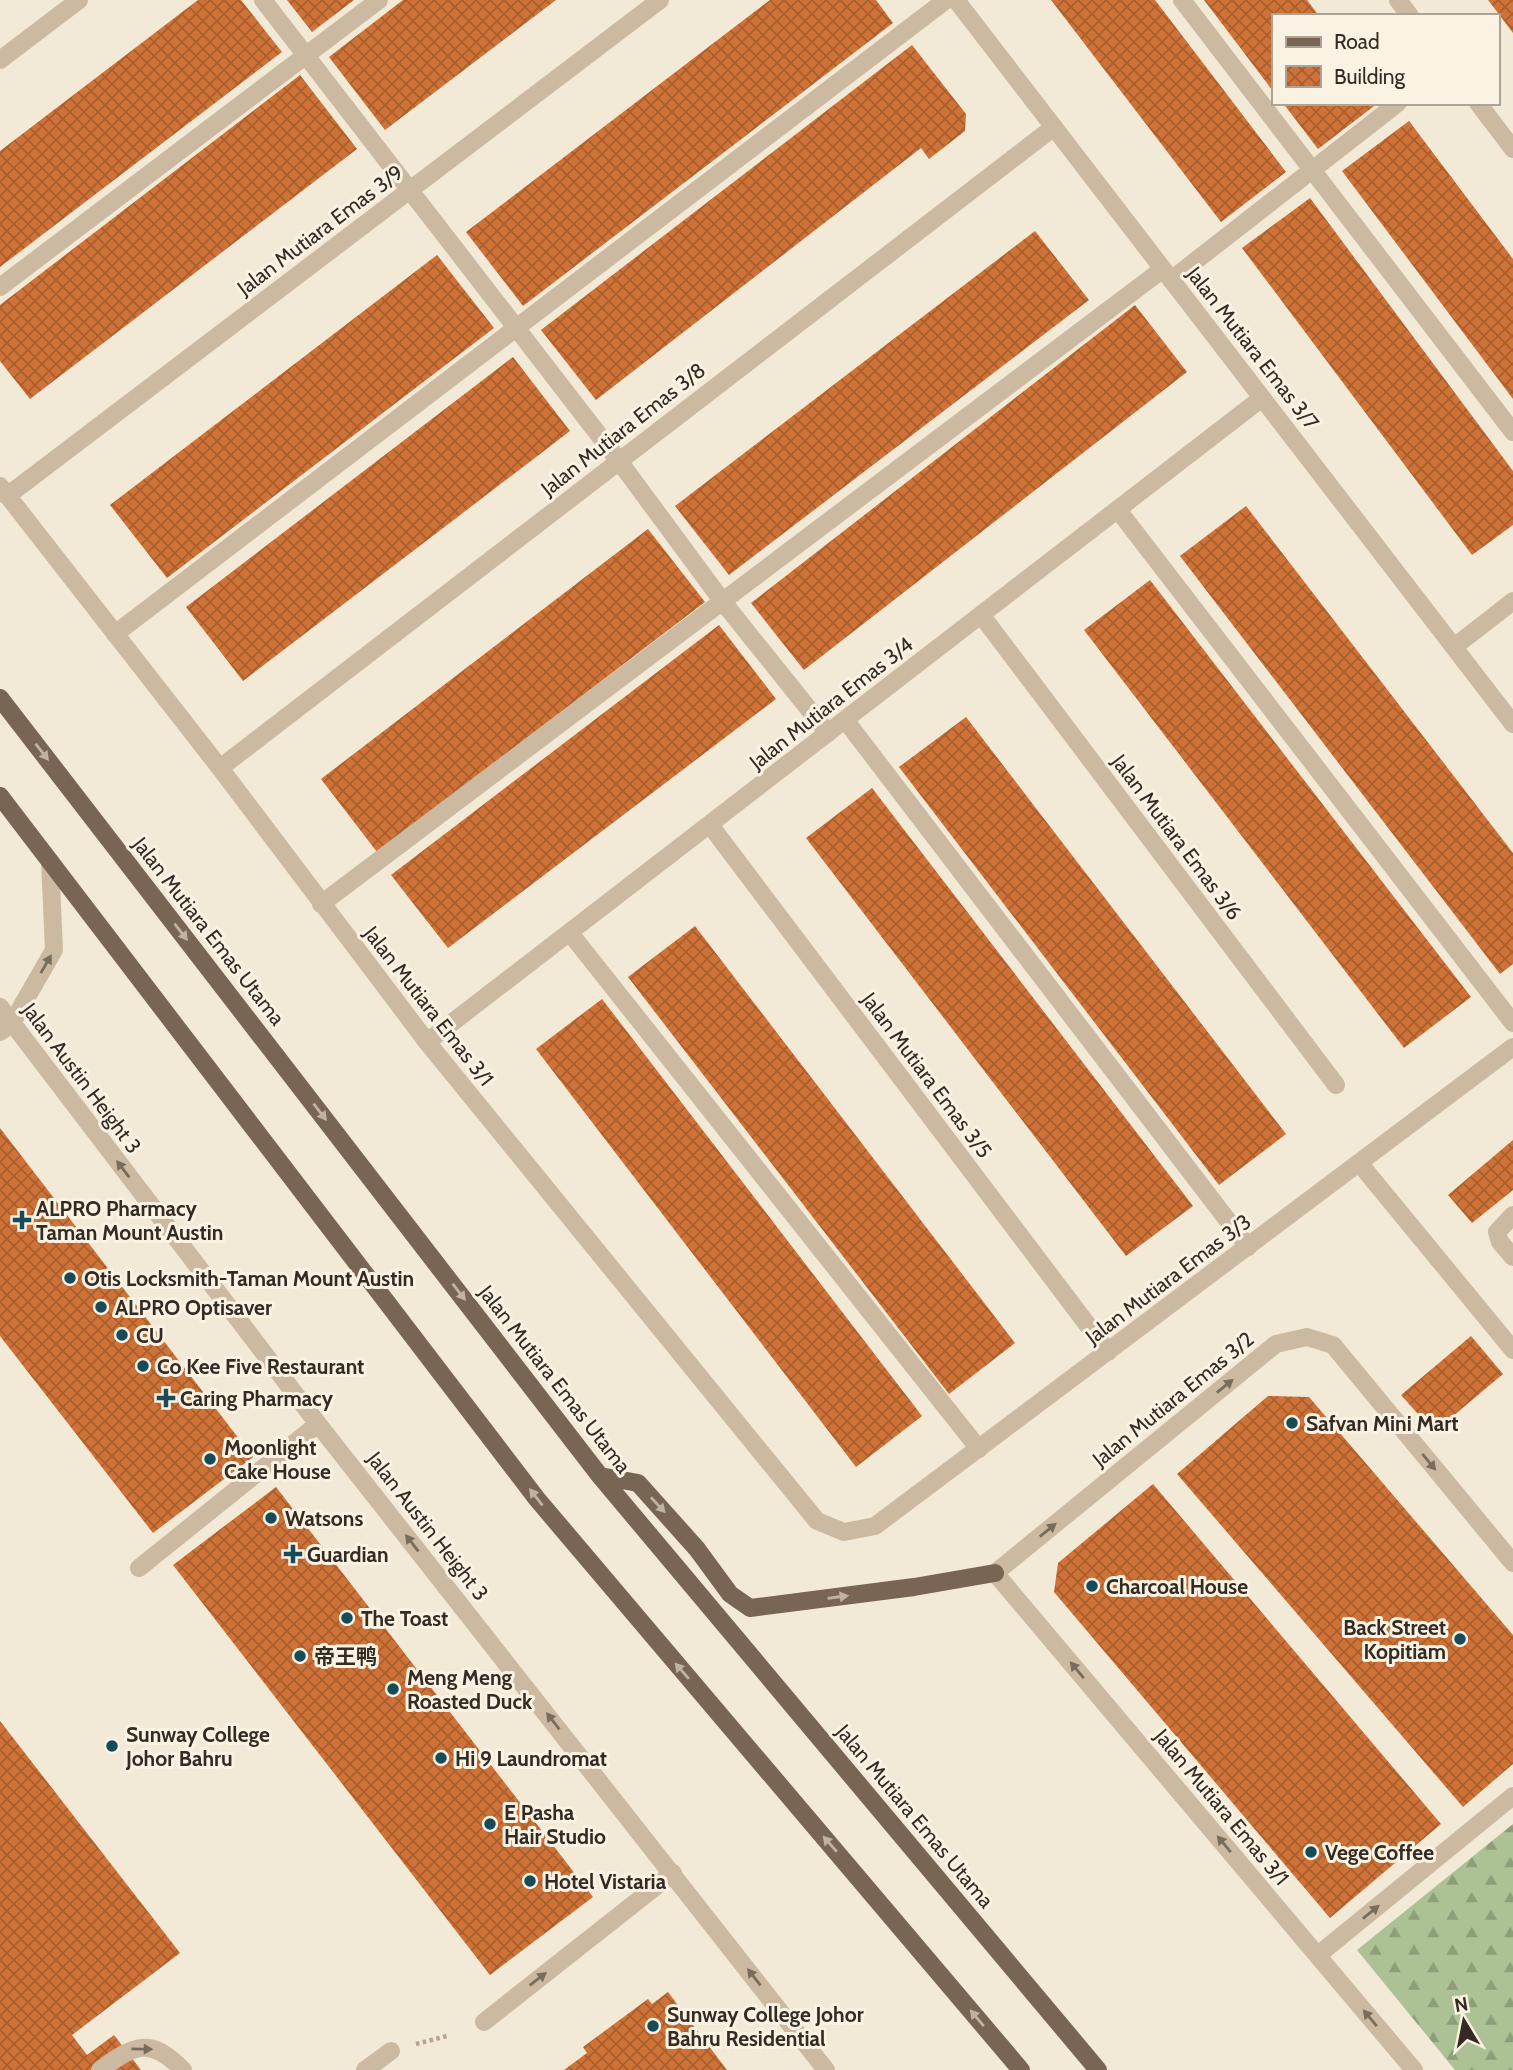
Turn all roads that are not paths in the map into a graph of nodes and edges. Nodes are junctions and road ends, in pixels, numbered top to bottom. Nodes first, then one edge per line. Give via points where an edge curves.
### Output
1 (79, 0) edge
2 (263, 0) edge
3 (379, 0) edge
4 (660, 0) edge
5 (946, 0) edge
6 (956, 0) edge
7 (1182, 0) edge
8 (306, 55) junction
9 (0, 60) edge
10 (1395, 105) edge
11 (1480, 105) edge
12 (1054, 127) junction
13 (1513, 149) edge
14 (1312, 168) junction
15 (408, 192) junction
16 (1167, 274) junction
17 (0, 287) edge
18 (517, 328) junction
19 (1262, 398) junction
20 (1513, 432) edge
21 (619, 461) junction
22 (4, 491) edge
23 (1118, 510) junction
24 (1513, 601) edge
25 (723, 602) junction
26 (982, 616) junction
27 (115, 634) junction
28 (1454, 647) junction
29 (0, 698) edge
30 (846, 721) junction
31 (1513, 724) edge
32 (828, 733) junction
33 (220, 768) junction
34 (0, 796) edge
35 (710, 825) junction
36 (50, 861) junction
37 (321, 904) junction
38 (570, 933) junction
39 (0, 1007) edge
40 (1513, 1023) edge
41 (6, 1027) edge
42 (427, 1042) junction
43 (1513, 1046) edge
44 (1336, 1085) dead end
45 (1360, 1164) junction
46 (1513, 1215) edge
47 (1248, 1247) junction
48 (1513, 1258) edge
49 (1513, 1350) edge
50 (1108, 1352) junction
51 (318, 1424) junction
52 (979, 1449) junction
53 (600, 1476) junction
54 (844, 1532) joint
55 (1513, 1563) edge
56 (139, 1568) dead end
57 (995, 1573) junction
58 (1513, 1796) edge
59 (673, 1873) junction
60 (1318, 1955) junction
61 (484, 2021) dead end
62 (391, 2051) dead end
63 (100, 2070) edge
64 (183, 2070) edge
65 (365, 2070) edge
66 (826, 2070) edge
67 (1021, 2070) edge
68 (1098, 2070) edge
69 (1414, 2070) edge

1 - 9 street
2 - 8 street
3 - 8 street
4 - 15 street, Jalan Mutiara Emas 3/9
5 - 18 street
6 - 12 street, Jalan Mutiara Emas 3/7
7 - 14 street
8 - 15 street
8 - 17 street
10 - 14 street
11 - 13 street
12 - 16 street, Jalan Mutiara Emas 3/7
12 - 21 street, Jalan Mutiara Emas 3/8
14 - 16 street
14 - 20 street
15 - 18 street
15 - 22 street, Jalan Mutiara Emas 3/9
16 - 19 street, Jalan Mutiara Emas 3/7
16 - 25 street
18 - 21 street
18 - 27 street
19 - 23 street, Jalan Mutiara Emas 3/4
19 - 28 street, Jalan Mutiara Emas 3/7
21 - 25 street
21 - 33 street, Jalan Mutiara Emas 3/8
22 - 27 street, Jalan Mutiara Emas 3/1
23 - 26 street, Jalan Mutiara Emas 3/4
23 - 40 street
24 - 28 street
25 - 32 street
25 - 37 street
26 - 30 street, Jalan Mutiara Emas 3/4
26 - 44 street, Jalan Mutiara Emas 3/6
27 - 33 street, Jalan Mutiara Emas 3/1
28 - 31 street, Jalan Mutiara Emas 3/7
29 -> 53 main road, Jalan Mutiara Emas Utama
30 - 32 street, Jalan Mutiara Emas 3/4
30 - 47 street
32 - 35 street, Jalan Mutiara Emas 3/4
33 - 37 street, Jalan Mutiara Emas 3/1
34 - 36 main road
35 - 38 street, Jalan Mutiara Emas 3/4
35 - 50 street, Jalan Mutiara Emas 3/5
41 -> 36 street via 54,950
67 -> 36 main road via 537,1499
37 - 42 street, Jalan Mutiara Emas 3/1
38 - 42 street, Jalan Mutiara Emas 3/4
38 - 52 street
39 - 41 street, Jalan Austin Height 3
51 -> 41 street, Jalan Austin Height 3
42 - 54 street, Jalan Mutiara Emas 3/1 via 817,1521
43 - 45 street, Jalan Mutiara Emas 3/3
45 - 47 street, Jalan Mutiara Emas 3/3
45 - 49 street
46 - 48 street via 1497,1232
47 - 50 street, Jalan Mutiara Emas 3/3
50 - 52 street, Jalan Mutiara Emas 3/3
51 - 56 street
59 -> 51 street, Jalan Austin Height 3
52 - 54 street, Jalan Mutiara Emas 3/3 via 875,1526
53 -> 57 main road via 638,1483 730,1594 750,1608
53 - 68 main road, Jalan Mutiara Emas Utama
57 -> 55 street, Jalan Mutiara Emas 3/2 via 1276,1344 1307,1337 1333,1345
60 -> 57 street, Jalan Mutiara Emas 3/1
60 -> 58 street
61 -> 59 street
66 -> 59 street, Jalan Austin Height 3
69 -> 60 street, Jalan Mutiara Emas 3/1
62 - 65 street
63 -> 64 street via 136,2048 165,2052

